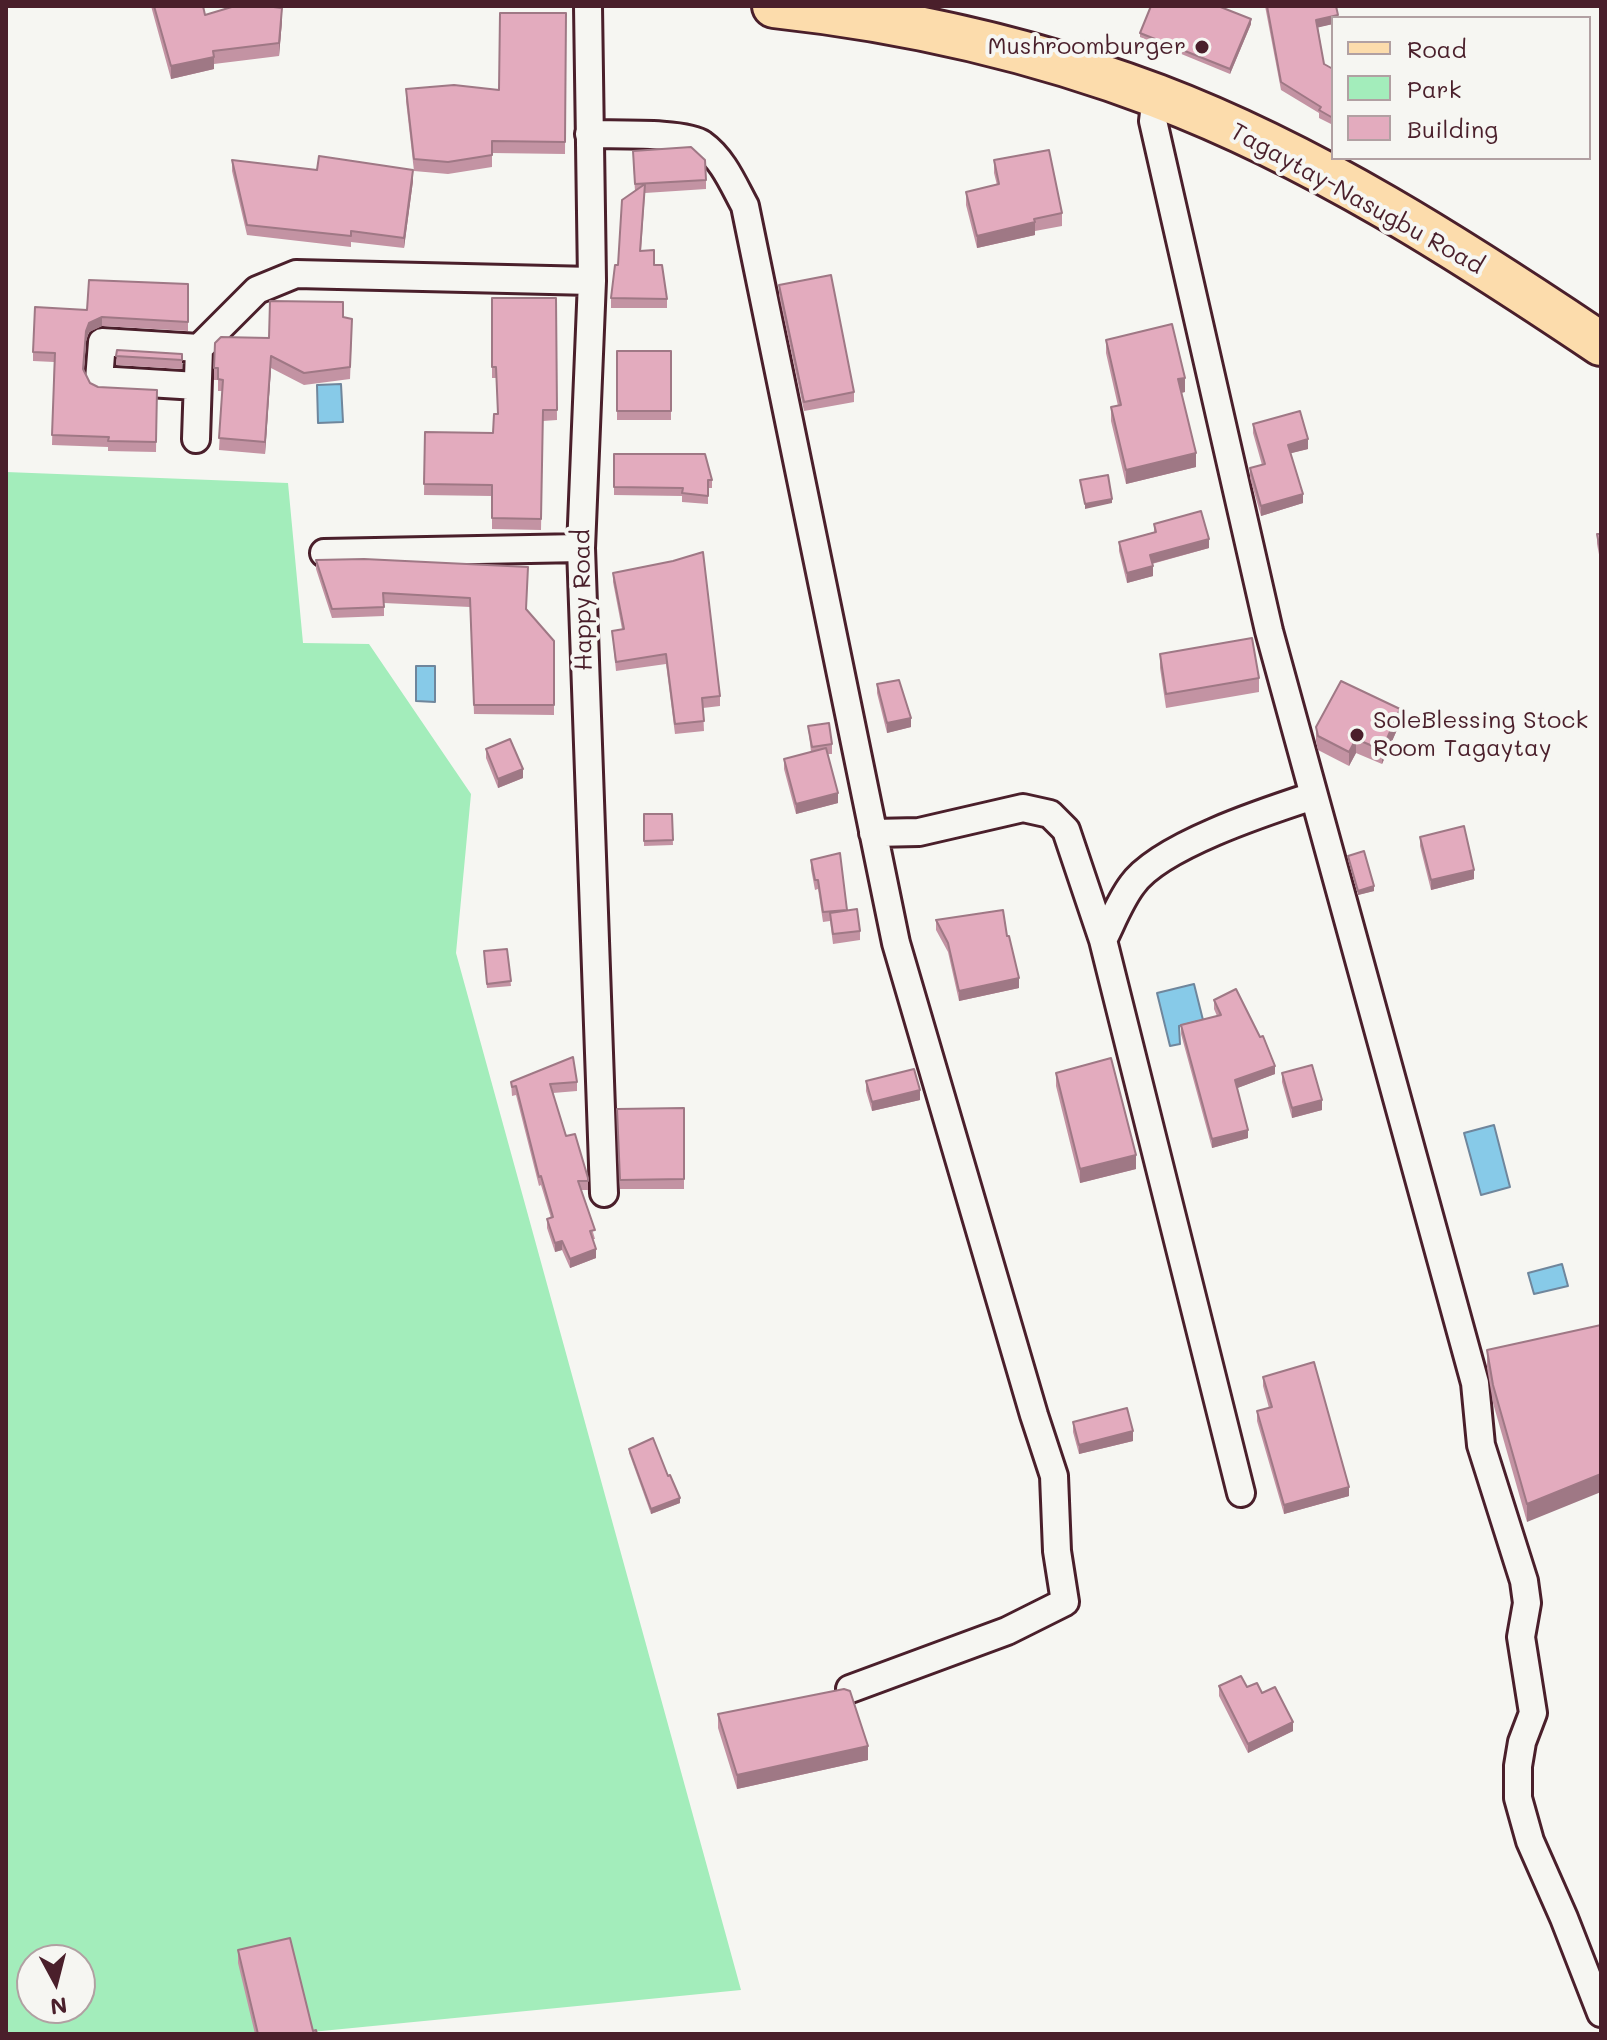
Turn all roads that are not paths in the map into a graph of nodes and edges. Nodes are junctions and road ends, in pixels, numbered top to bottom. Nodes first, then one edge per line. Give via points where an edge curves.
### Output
1 (588, 6) edge
2 (774, 6) edge
3 (1156, 96) junction
4 (589, 134) junction
5 (592, 281) junction
6 (1601, 344) edge
7 (199, 348) junction
8 (197, 386) junction
9 (196, 439) dead end
10 (581, 548) junction
11 (324, 553) dead end
12 (1313, 796) junction
13 (873, 833) junction
14 (1103, 940) junction
15 (604, 1193) dead end
16 (1241, 1493) dead end
17 (850, 1689) edge
18 (1601, 2013) edge

1 - 4 street, Happy Road
2 - 3 main road, Tagaytay-Nasugbu Road via 909,27 1017,52
3 - 6 main road, Tagaytay-Nasugbu Road via 1283,153 1387,209
3 - 12 street via 1156,135 1269,631
4 - 5 street, Happy Road
4 - 13 street via 700,142 723,165 745,206
5 - 7 street via 296,274 257,290
5 - 10 street, Happy Road
7 - 8 street
7 - 8 street via 102,342 99,380
8 - 9 street
10 - 11 street
10 - 15 street, Happy Road
12 - 14 street via 1251,816 1151,865 1132,884
12 - 18 street via 1475,1383 1481,1445 1524,1581 1527,1603 1521,1637 1533,1713 1520,1754 1518,1798 1530,1841
13 - 14 street via 919,832 1023,808 1050,814 1066,830
13 - 17 street via 896,943 1054,1476 1065,1602 1007,1631
14 - 16 street

